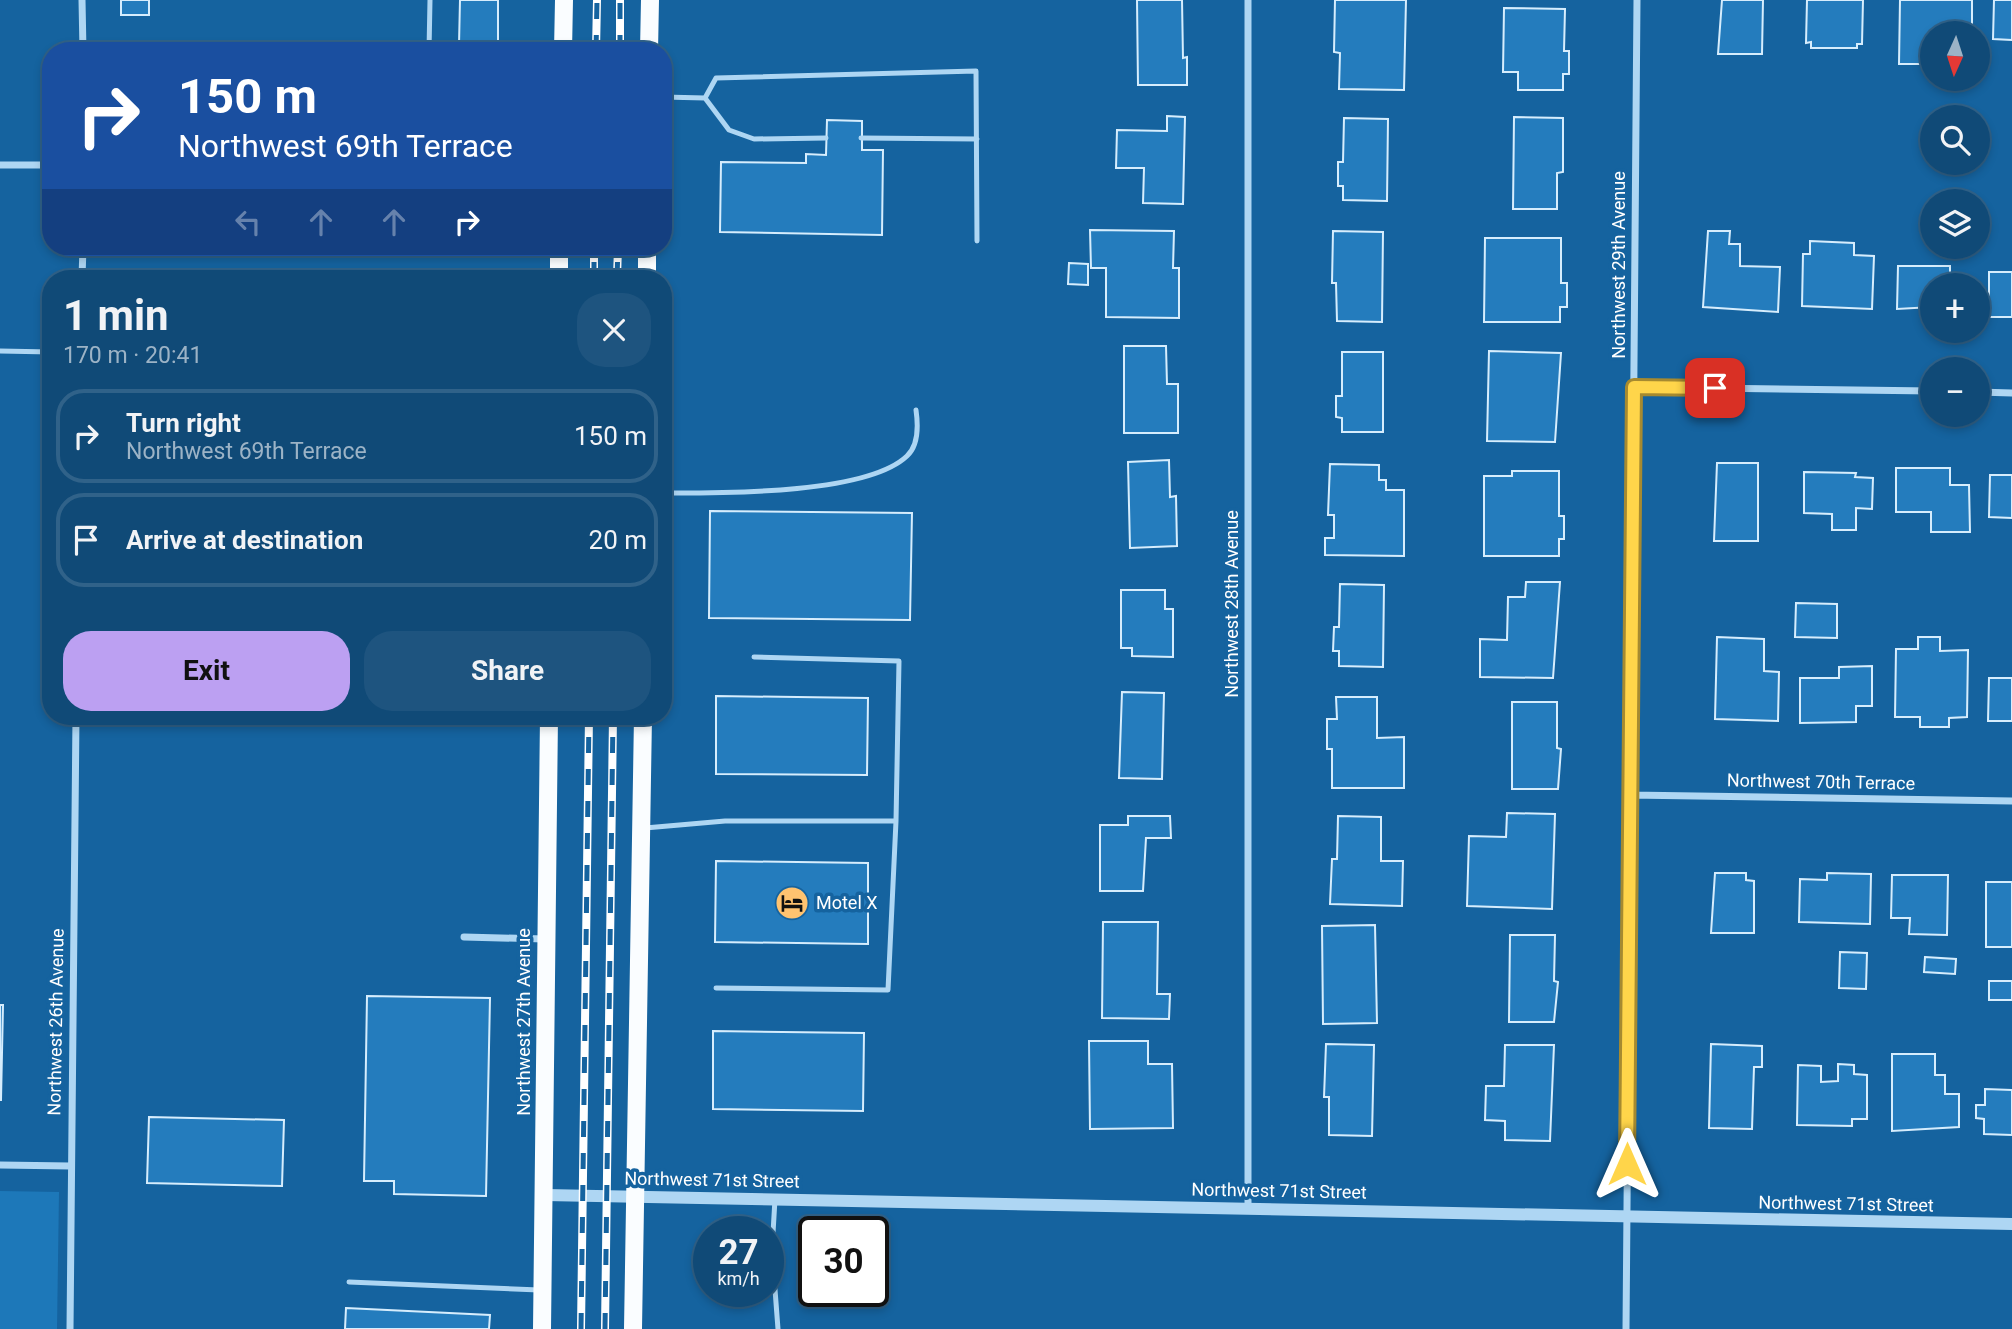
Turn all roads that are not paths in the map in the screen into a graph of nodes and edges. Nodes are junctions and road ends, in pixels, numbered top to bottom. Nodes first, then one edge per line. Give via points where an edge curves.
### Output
1 (82, 0) edge
2 (430, 0) edge
3 (564, 0) edge
4 (650, 0) edge
5 (1248, 0) edge
6 (1637, 0) edge
7 (83, 42) edge
8 (429, 42) edge
9 (563, 42) edge
10 (649, 42) edge
11 (672, 97) edge
12 (705, 98) junction
13 (826, 138) dead end
14 (861, 138) dead end
15 (977, 139) junction
16 (0, 165) edge
17 (42, 165) edge
18 (977, 241) dead end
19 (0, 351) edge
20 (42, 352) edge
21 (1634, 387) junction
22 (1920, 391) edge
23 (1990, 392) edge
24 (2012, 393) edge
25 (916, 410) dead end
26 (672, 493) edge
27 (754, 657) dead end
28 (76, 725) edge
29 (549, 725) edge
30 (643, 725) edge
31 (1630, 795) junction
32 (2012, 801) edge
33 (896, 821) junction
34 (642, 828) junction
35 (464, 937) dead end
36 (545, 939) junction
37 (716, 988) dead end
38 (0, 1165) edge
39 (70, 1166) junction
40 (545, 1195) junction
41 (635, 1196) junction
42 (775, 1199) junction
43 (1248, 1208) junction
44 (1626, 1217) junction
45 (2012, 1224) edge
46 (349, 1282) dead end
47 (542, 1290) junction
48 (70, 1329) edge
49 (542, 1329) edge
50 (633, 1329) edge
51 (778, 1329) edge
52 (1626, 1329) edge

1 - 7 street
2 - 8 lane
3 - 9 main road
4 - 10 main road
5 - 43 street, Northwest 28th Avenue
6 - 21 street, Northwest 29th Avenue
11 - 12 lane
12 - 13 lane via 729,130 754,139
12 - 15 lane via 716,78 976,71
14 - 15 lane
15 - 18 lane
16 - 17 street
19 - 20 lane
21 - 22 street
21 - 31 street, Northwest 29th Avenue
23 - 24 street
25 - 26 lane via 918,430 908,455 884,470 782,491
27 - 33 lane via 899,661
28 - 39 street, Northwest 26th Avenue
29 - 36 main road, Northwest 27th Avenue
30 - 34 main road
31 - 32 street, Northwest 70th Terrace
31 - 44 street, Northwest 29th Avenue
33 - 34 lane via 725,821
33 - 37 lane via 888,990
34 - 41 main road
35 - 36 street
36 - 40 main road, Northwest 27th Avenue
38 - 39 street
39 - 48 street, Northwest 26th Avenue
40 - 41 street, Northwest 71st Street
40 - 47 main road, Northwest 27th Avenue
41 - 42 street, Northwest 71st Street
41 - 50 main road
42 - 43 street, Northwest 71st Street
42 - 51 lane via 772,1250
43 - 44 street, Northwest 71st Street
44 - 45 street, Northwest 71st Street
44 - 52 street, Northwest 29th Avenue
46 - 47 lane
47 - 49 main road, Northwest 27th Avenue

